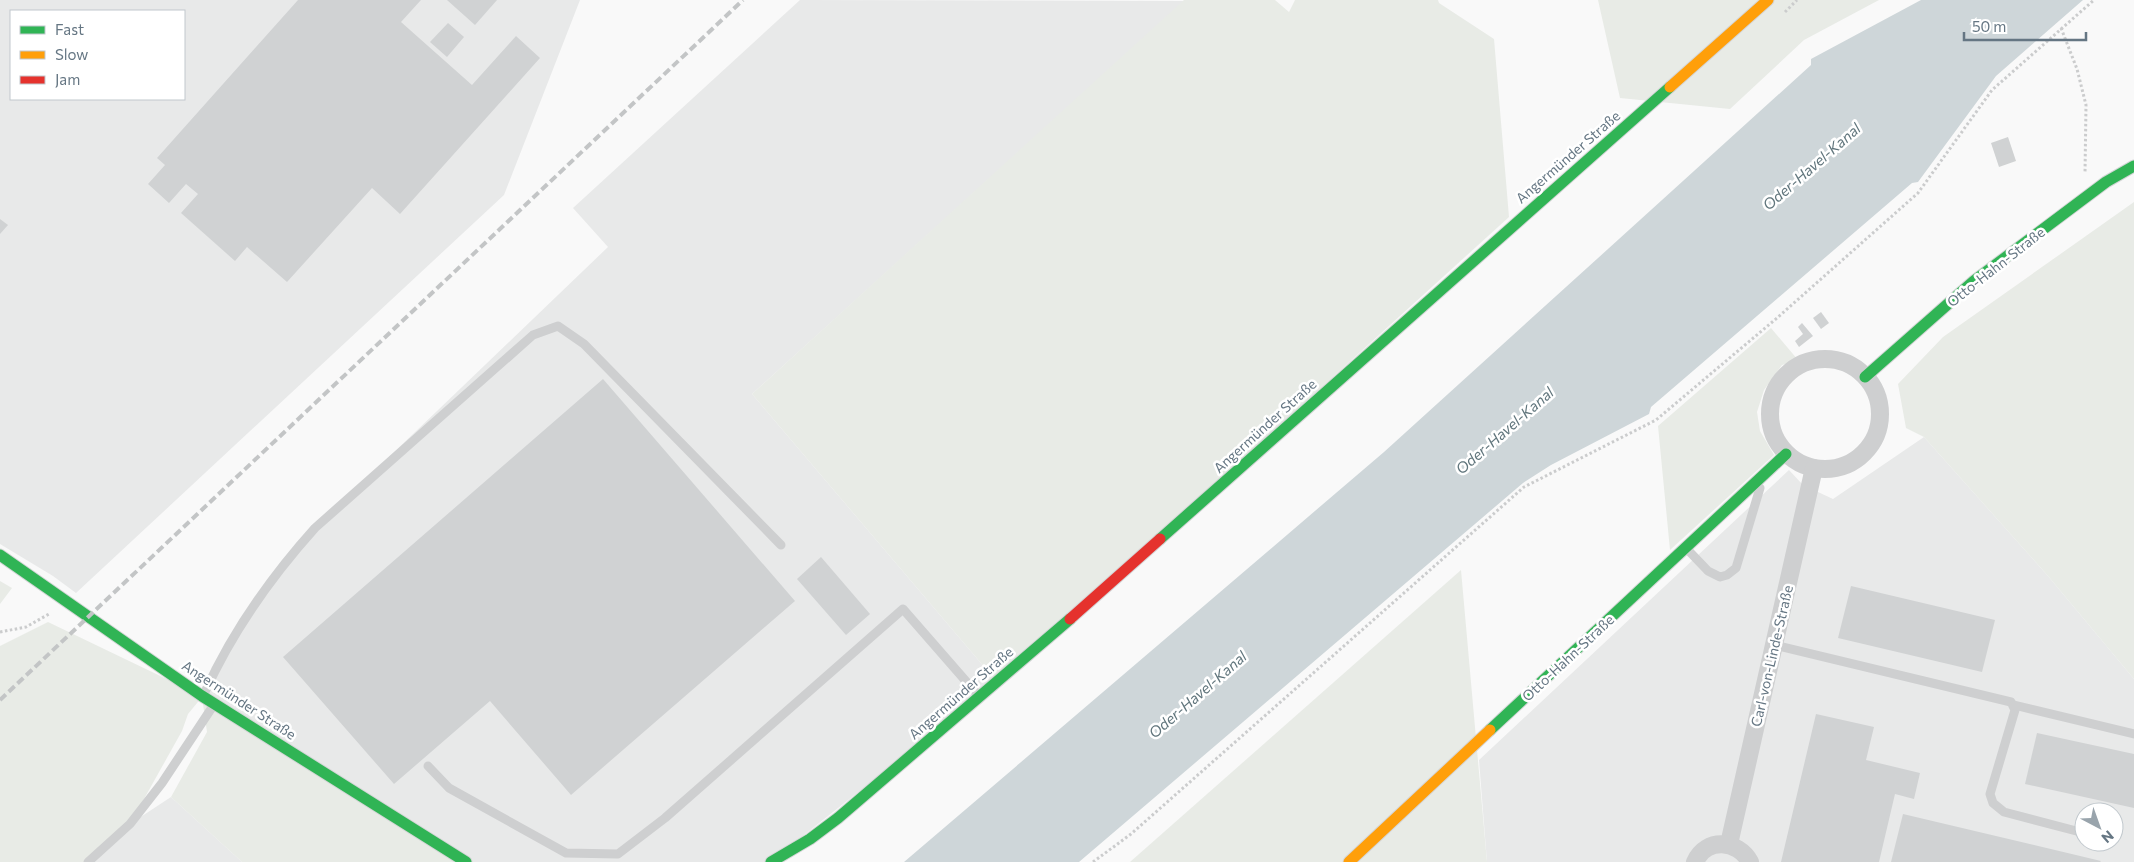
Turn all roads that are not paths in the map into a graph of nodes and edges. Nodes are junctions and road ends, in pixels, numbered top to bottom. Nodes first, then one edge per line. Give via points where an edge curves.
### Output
1 (1768, 0) edge
2 (2134, 166) edge
3 (1866, 377) junction
4 (1786, 454) junction
5 (1814, 468) junction
6 (1765, 474) junction
7 (781, 545) dead end
8 (1686, 548) junction
9 (0, 555) edge
10 (1774, 645) junction
11 (202, 696) junction
12 (980, 697) junction
13 (214, 704) junction
14 (2014, 705) junction
15 (2134, 734) edge
16 (428, 766) dead end
17 (2074, 830) edge
18 (1729, 844) junction
19 (88, 862) edge
20 (466, 862) edge
21 (771, 862) edge
22 (1349, 862) edge
23 (1695, 862) edge
24 (1750, 862) edge

1 - 12 street, Angermünder Straße
2 - 3 street, Otto-Hahn-Straße via 2100,187 1974,281
3 - 4 street via 1852,366 1835,360 1801,364 1787,375 1776,389 1770,405 1770,423
3 - 5 street via 1880,408 1879,425 1873,441 1862,455 1848,464 1831,469
4 - 5 street
4 - 6 street, Otto-Hahn-Straße
5 - 10 street, Carl-von-Linde-Straße
6 - 8 street, Otto-Hahn-Straße
6 - 8 lane via 1736,568 1720,577
7 - 11 lane via 584,344 558,326 533,335 315,528 268,586 216,667
8 - 22 street, Otto-Hahn-Straße
9 - 11 street, Angermünder Straße
10 - 14 lane
10 - 18 street, Carl-von-Linde-Straße
11 - 13 street, Angermünder Straße
12 - 16 lane via 903,609 665,818 618,854 566,853 449,788
12 - 21 street, Angermünder Straße via 838,818
13 - 19 lane via 162,783 130,824
13 - 20 street, Angermünder Straße
14 - 15 lane
14 - 17 lane via 1990,794 1994,803 2004,812
18 - 23 street via 1709,846
18 - 24 street via 1744,852

